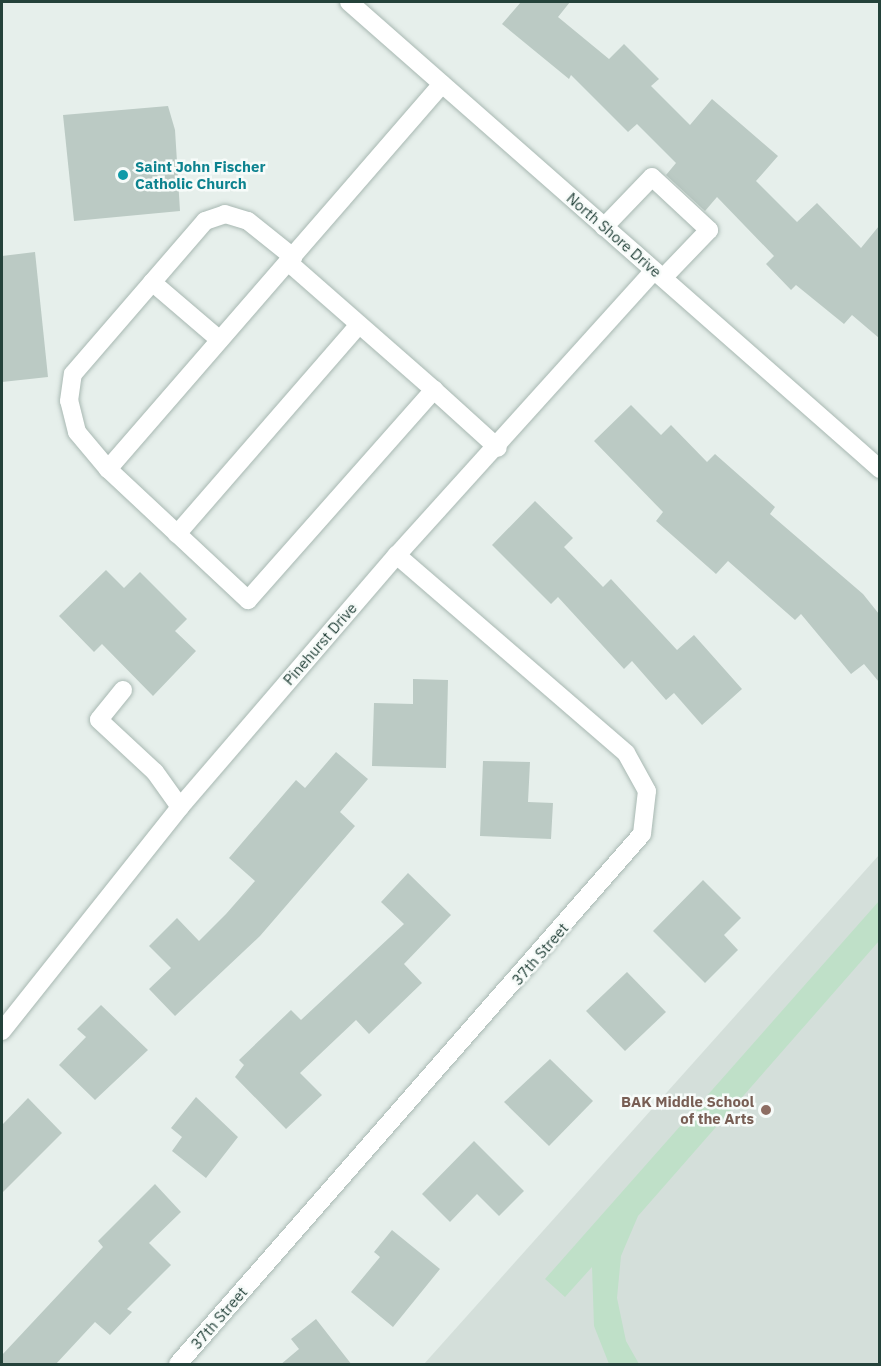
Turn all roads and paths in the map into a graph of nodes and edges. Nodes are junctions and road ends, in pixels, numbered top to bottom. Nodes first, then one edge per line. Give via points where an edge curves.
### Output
1 (349, 2) edge
2 (442, 84) junction
3 (604, 227) junction
4 (290, 260) junction
5 (659, 274) junction
6 (152, 282) junction
7 (359, 325) junction
8 (220, 340) junction
9 (434, 390) junction
10 (498, 448) junction
11 (108, 469) junction
12 (879, 469) edge
13 (177, 534) junction
14 (397, 555) junction
15 (123, 690) dead end
16 (180, 807) junction
17 (2, 1031) edge
18 (178, 1365) edge

1 - 2 street, North Shore Drive
2 - 3 street, North Shore Drive
2 - 4 street
3 - 5 street, North Shore Drive
3 - 5 street, Pinehurst Drive via 652,177 709,230
4 - 6 street via 248,221 225,214 205,221
4 - 7 street
4 - 8 street
5 - 10 street, Pinehurst Drive
5 - 12 street, North Shore Drive
6 - 8 street
6 - 11 street via 73,374 69,400 77,432
7 - 9 street
7 - 13 street
8 - 11 street
9 - 10 street
9 - 13 street via 248,600
10 - 14 street, Pinehurst Drive
11 - 13 street
14 - 16 street, Pinehurst Drive
14 - 18 street, 37th Street via 626,753 647,790 642,834
15 - 16 street via 99,720 155,772
16 - 17 street, Pinehurst Drive

